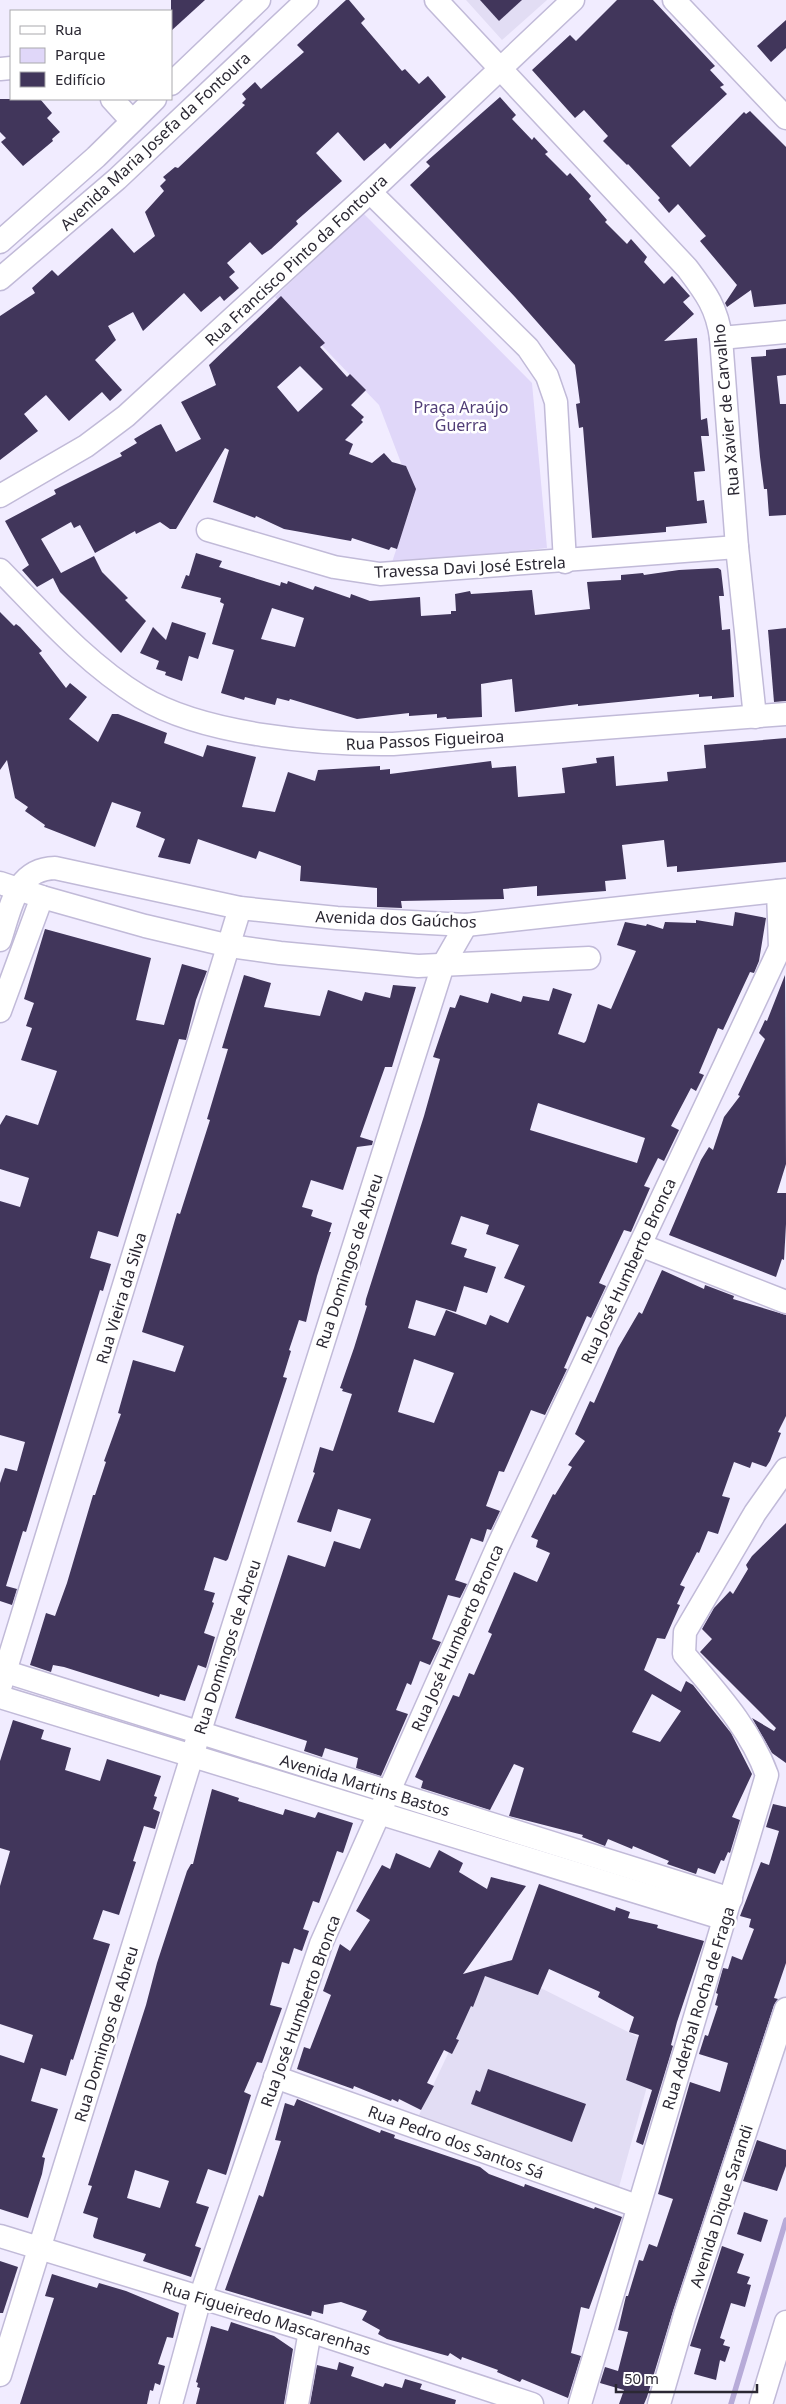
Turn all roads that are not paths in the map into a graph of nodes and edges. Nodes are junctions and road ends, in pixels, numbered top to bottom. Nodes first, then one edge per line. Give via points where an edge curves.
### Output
1 (259, 0) edge
2 (307, 0) edge
3 (436, 0) edge
4 (573, 0) edge
5 (674, 0) edge
6 (499, 68) junction
7 (172, 83) edge
8 (113, 100) edge
9 (154, 100) edge
10 (786, 118) edge
11 (132, 121) junction
12 (96, 157) junction
13 (117, 179) junction
14 (370, 192) junction
15 (4, 239) edge
16 (28, 257) junction
17 (0, 279) edge
18 (786, 332) edge
19 (721, 338) junction
20 (0, 496) edge
21 (208, 530) dead end
22 (737, 548) junction
23 (565, 562) junction
24 (0, 570) edge
25 (786, 714) edge
26 (755, 717) junction
27 (9, 886) edge
28 (782, 891) edge
29 (42, 897) junction
30 (240, 908) junction
31 (466, 925) junction
32 (0, 940) edge
33 (230, 946) junction
34 (588, 958) dead end
35 (443, 965) junction
36 (0, 1011) edge
37 (640, 1245) junction
38 (786, 1302) edge
39 (786, 1468) edge
40 (2, 1677) edge
41 (0, 1697) edge
42 (200, 1733) junction
43 (192, 1756) junction
44 (777, 1778) edge
45 (387, 1793) junction
46 (378, 1814) junction
47 (728, 1909) junction
48 (786, 2009) edge
49 (275, 2077) junction
50 (637, 2206) junction
51 (0, 2236) edge
52 (40, 2247) junction
53 (200, 2298) junction
54 (786, 2322) edge
55 (310, 2330) junction
56 (0, 2375) edge
57 (170, 2404) edge
58 (297, 2404) edge
59 (532, 2404) edge
60 (580, 2404) edge
61 (659, 2404) edge
62 (761, 2404) edge

1 - 7 street, Avenida Maria Josefa da Fontoura
2 - 13 street, Avenida Maria Josefa da Fontoura
3 - 6 street, Rua Xavier de Carvalho
4 - 6 street, Rua Francisco Pinto da Fontoura
5 - 10 street
6 - 14 street, Rua Francisco Pinto da Fontoura
6 - 19 street, Rua Xavier de Carvalho via 687,268 716,310
8 - 11 street
9 - 11 street, Avenida Maria Josefa da Fontoura
11 - 12 street, Avenida Maria Josefa da Fontoura
12 - 13 street
12 - 15 street, Avenida Maria Josefa da Fontoura
13 - 16 street, Avenida Maria Josefa da Fontoura
14 - 20 street, Rua Francisco Pinto da Fontoura via 126,416 86,446
14 - 23 street via 528,348 548,376 556,402
15 - 16 street
16 - 17 street, Avenida Maria Josefa da Fontoura
18 - 19 street
19 - 22 street, Rua Xavier de Carvalho
21 - 23 street, Travessa Davi José Estrela via 334,566 380,574
22 - 23 street, Travessa Davi José Estrela
22 - 26 street, Rua Xavier de Carvalho
24 - 26 street, Rua Passos Figueiroa via 84,654 142,698 177,714 262,734 350,745 393,744
25 - 26 street, Rua Passos Figueiroa
27 - 29 street
27 - 30 street, Avenida dos Gaúchos via 42,868 55,868
27 - 32 street
28 - 31 street, Avenida dos Gaúchos
28 - 37 street, Rua José Humberto Bronca via 780,948
29 - 33 street
29 - 36 street
30 - 31 street, Avenida dos Gaúchos via 337,918
30 - 33 street, Rua Vieira da Silva
31 - 35 street, Rua Domingos de Abreu
33 - 35 street via 390,964
33 - 40 street, Rua Vieira da Silva
34 - 35 street
35 - 42 street, Rua Domingos de Abreu
37 - 38 street
37 - 45 street, Rua José Humberto Bronca via 501,1540
39 - 44 street, Rua Aderbal Rocha de Fraga via 755,1513 685,1632 684,1654 728,1706
40 - 42 street, Avenida Martins Bastos
41 - 43 street, Avenida Martins Bastos
42 - 43 street, Rua Domingos de Abreu
42 - 45 street, Avenida Martins Bastos
43 - 46 street, Avenida Martins Bastos
43 - 52 street, Rua Domingos de Abreu
44 - 47 street, Rua Aderbal Rocha de Fraga
45 - 46 street, Rua José Humberto Bronca
45 - 47 street, Avenida Martins Bastos
46 - 47 street, Avenida Martins Bastos
46 - 49 street, Rua José Humberto Bronca via 322,1944
47 - 50 street, Rua Aderbal Rocha de Fraga
48 - 61 street, Avenida Dique Sarandi
49 - 50 street, Rua Pedro dos Santos Sá
49 - 53 street, Rua José Humberto Bronca
50 - 60 street, Rua Aderbal Rocha de Fraga
51 - 52 street, Rua Figueiredo Mascarenhas
52 - 53 street, Rua Figueiredo Mascarenhas
52 - 56 street, Rua Domingos de Abreu
53 - 55 street, Rua Figueiredo Mascarenhas
53 - 57 street, Rua José Humberto Bronca
54 - 62 street
55 - 58 street
55 - 59 street, Rua Figueiredo Mascarenhas

